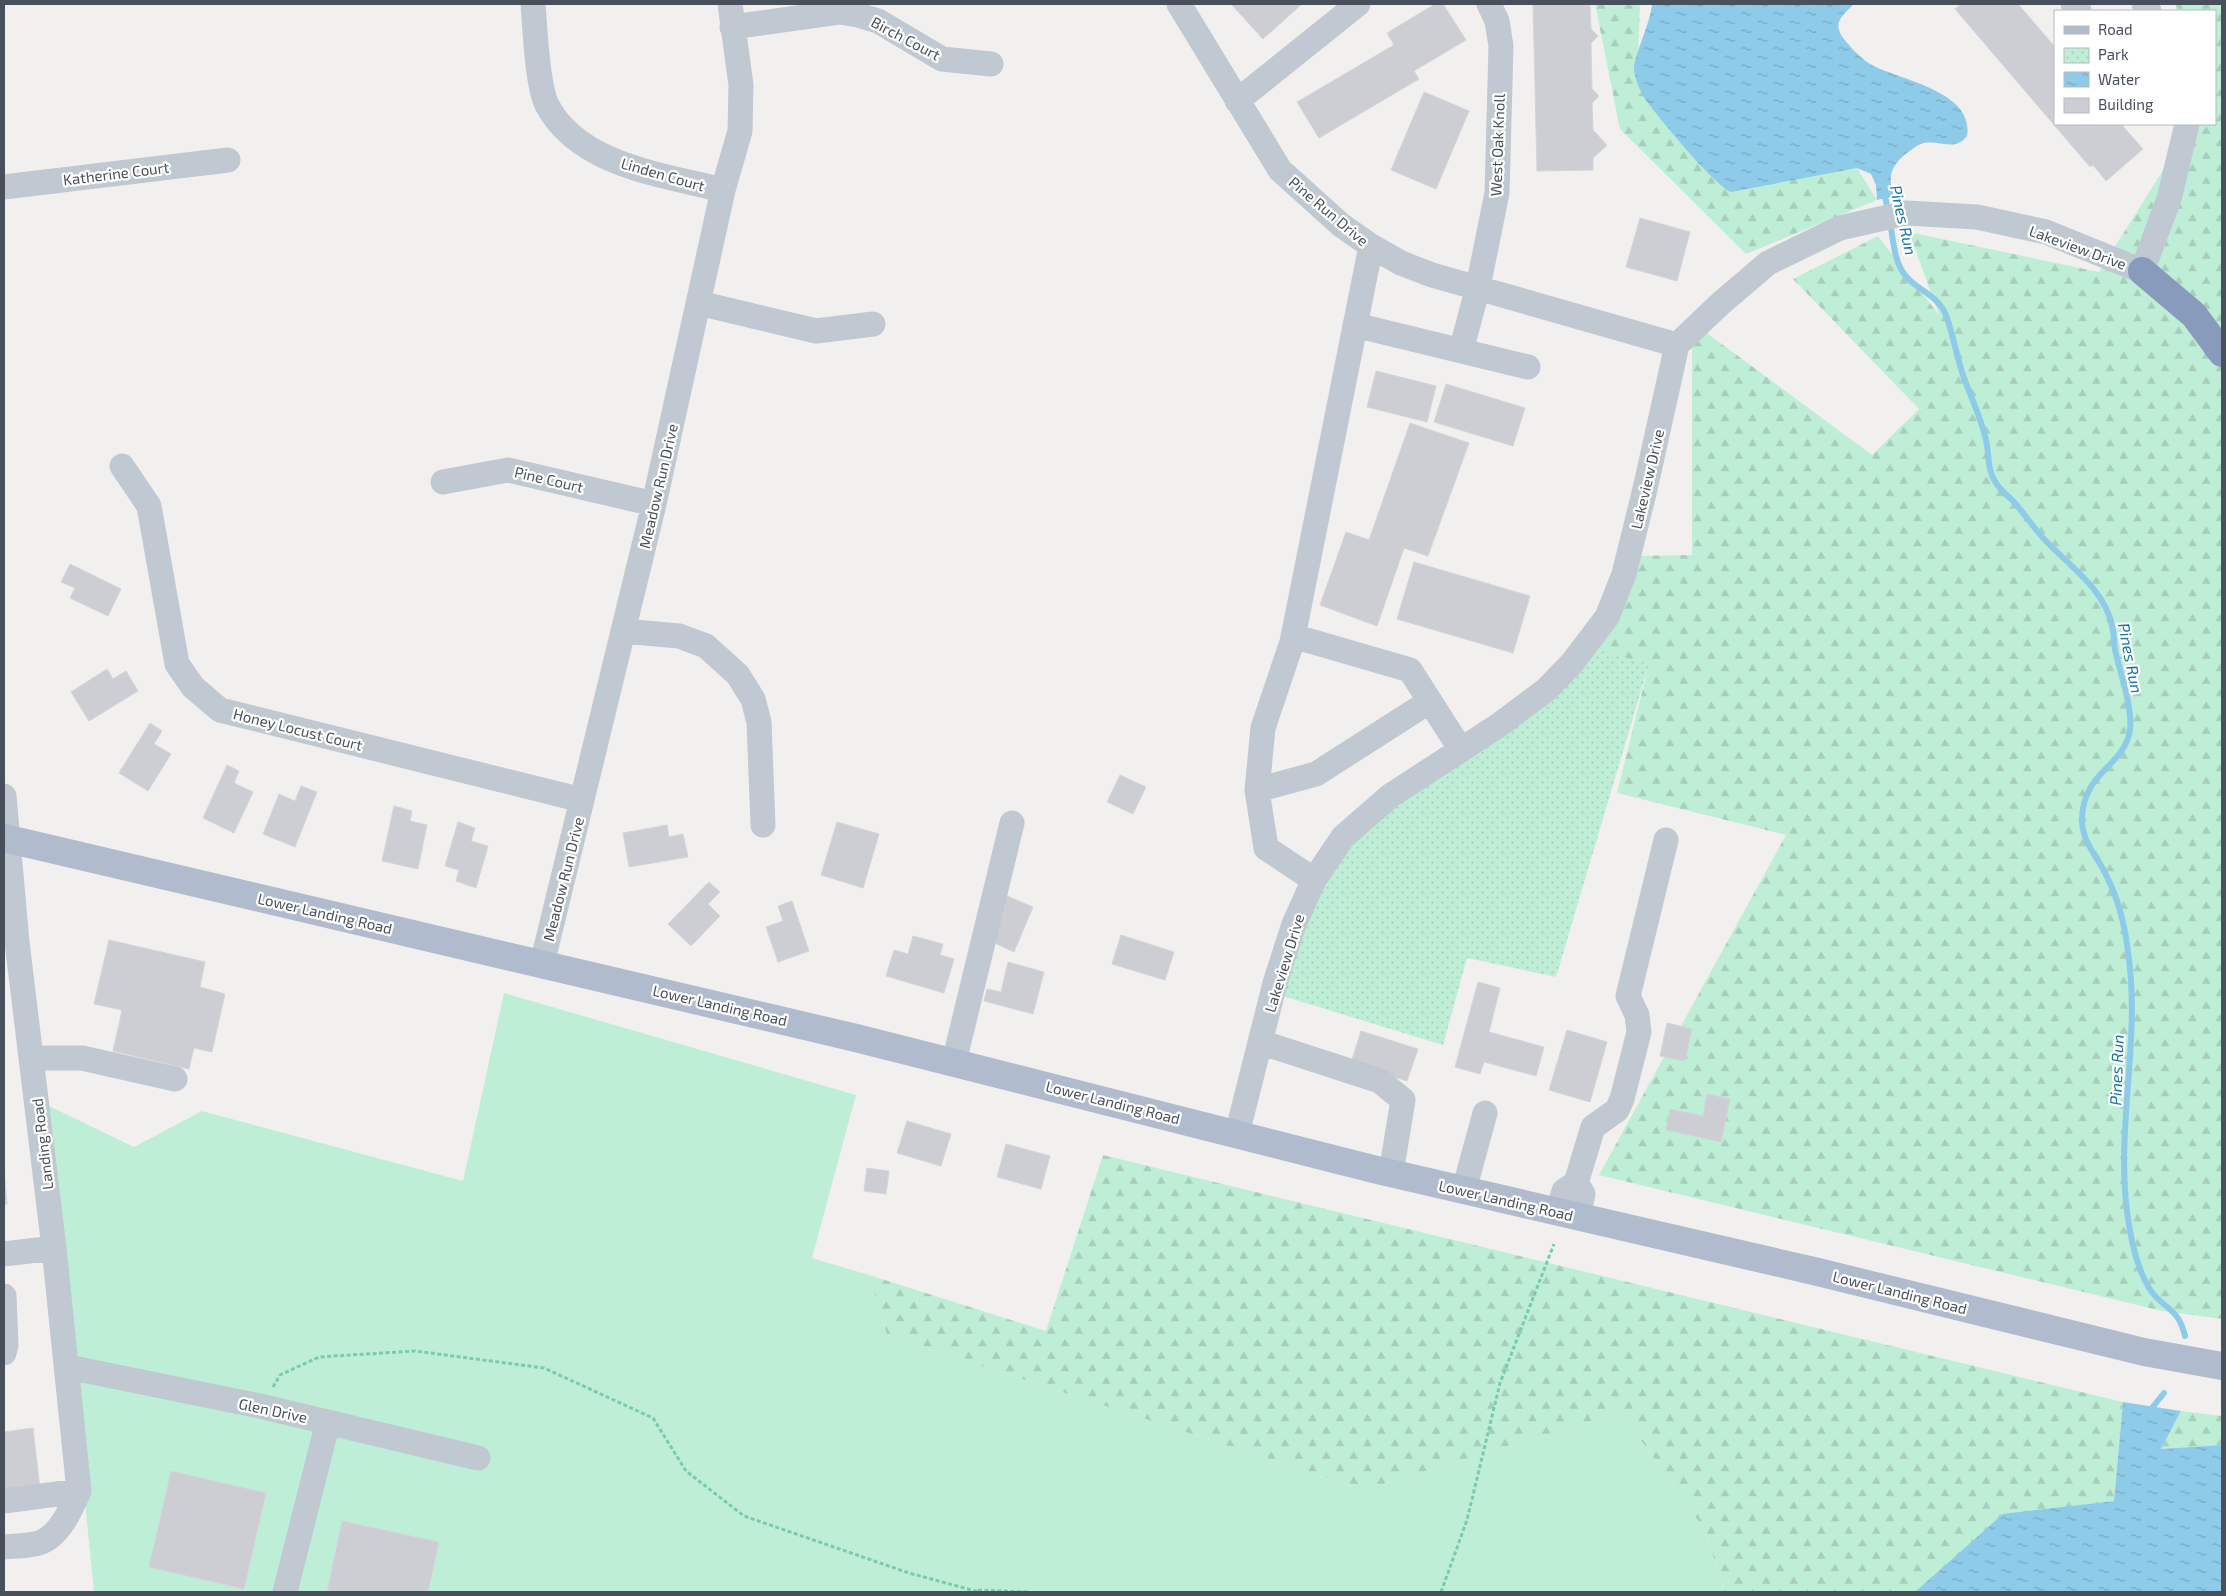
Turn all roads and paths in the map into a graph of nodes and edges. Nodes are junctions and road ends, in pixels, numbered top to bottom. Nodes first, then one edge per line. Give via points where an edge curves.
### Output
1 (533, 4) edge
2 (1358, 4) edge
3 (1489, 4) edge
4 (1184, 6) edge
5 (731, 15) edge
6 (991, 64) dead end
7 (1237, 101) junction
8 (2187, 125) edge
9 (228, 160) dead end
10 (4, 186) edge
11 (723, 190) junction
12 (1371, 246) junction
13 (2142, 271) junction
14 (1478, 287) junction
15 (699, 303) junction
16 (873, 324) dead end
17 (1355, 325) junction
18 (1677, 346) junction
19 (1461, 351) junction
20 (2222, 353) edge
21 (1528, 367) dead end
22 (122, 466) dead end
23 (443, 482) dead end
24 (654, 504) junction
25 (623, 631) junction
26 (1293, 636) junction
27 (1430, 701) junction
28 (1461, 750) junction
29 (1257, 790) junction
30 (4, 796) edge
31 (582, 800) junction
32 (1012, 823) dead end
33 (763, 825) dead end
34 (6, 838) edge
35 (1666, 840) dead end
36 (1314, 880) junction
37 (542, 964) junction
38 (15, 1008) edge
39 (1260, 1042) junction
40 (32, 1058) junction
41 (954, 1062) junction
42 (175, 1079) dead end
43 (1485, 1113) dead end
44 (1236, 1134) junction
45 (1391, 1174) junction
46 (1464, 1190) junction
47 (1568, 1214) junction
48 (1554, 1244) dead end
49 (54, 1248) junction
50 (4, 1254) edge
51 (4, 1296) edge
52 (4, 1353) edge
53 (2222, 1366) edge
54 (68, 1367) junction
55 (260, 1406) junction
56 (328, 1422) junction
57 (478, 1458) dead end
58 (80, 1491) junction
59 (4, 1501) edge
60 (4, 1547) edge
61 (979, 1591) edge
62 (285, 1592) edge
63 (1028, 1592) edge
64 (1441, 1592) edge

1 - 11 street, Linden Court via 539,70 547,104 565,130 591,149 630,166
2 - 7 street
3 - 14 street, West Oak Knoll via 1497,20 1501,46 1497,193
4 - 7 street, Pine Run Drive
5 - 6 street, Birch Court via 839,12 858,15 878,21 942,59
5 - 11 street, Meadow Run Drive via 741,85 740,131
7 - 12 street, Pine Run Drive via 1280,170 1341,225
8 - 13 street, Lakeview Drive via 2169,199
9 - 10 street, Katherine Court
11 - 15 street, Meadow Run Drive
12 - 14 street, Pine Run Drive via 1432,275
12 - 17 street
13 - 18 street, Lakeview Drive via 2046,232 1977,217 1906,213 1840,228 1768,263
13 - 20 highway via 2194,315
14 - 18 street, Pine Run Drive
14 - 19 street, West Oak Knoll
15 - 16 street via 816,331
15 - 24 street, Meadow Run Drive
17 - 19 street
17 - 26 street
18 - 28 street, Lakeview Drive via 1646,489 1624,574 1607,617 1572,663 1547,689
19 - 21 street
22 - 31 street, Honey Locust Court via 149,506 176,664 193,687 220,710
23 - 24 street, Pine Court via 508,470
24 - 25 street, Meadow Run Drive
25 - 31 street, Meadow Run Drive
25 - 33 street via 679,636 706,646 738,675 753,699 759,722
26 - 27 street via 1410,670
26 - 29 street via 1264,728
27 - 28 street
27 - 29 street via 1316,774
28 - 36 street, Lakeview Drive via 1390,796 1343,836
29 - 36 street via 1266,848
30 - 34 street, Landing Road
31 - 37 street, Meadow Run Drive
32 - 41 street
34 - 37 main road, Lower Landing Road
34 - 38 street, Landing Road
35 - 47 street via 1628,996 1637,1015 1639,1032 1622,1099 1616,1110 1593,1127 1576,1183 1583,1194
36 - 39 street, Lakeview Drive via 1294,924
37 - 41 main road, Lower Landing Road
38 - 40 street, Landing Road
39 - 44 street, Lakeview Drive
39 - 45 street via 1380,1081 1403,1100
40 - 42 street via 82,1058
40 - 49 street, Landing Road
41 - 44 main road, Lower Landing Road
43 - 46 street
44 - 45 main road, Lower Landing Road
45 - 46 main road, Lower Landing Road
46 - 47 main road, Lower Landing Road
47 - 53 main road, Lower Landing Road via 2144,1352
48 - 64 path via 1500,1383 1467,1520
49 - 50 street
49 - 54 street, Landing Road
51 - 52 street
54 - 55 street, Glen Drive
54 - 58 street, Landing Road
55 - 56 street, Glen Drive
55 - 61 path via 280,1375 319,1357 415,1351 544,1368 653,1418 686,1471 744,1516 909,1573
56 - 57 street, Glen Drive
56 - 62 street
58 - 59 street
58 - 60 street via 50,1537 39,1543
61 - 63 path

